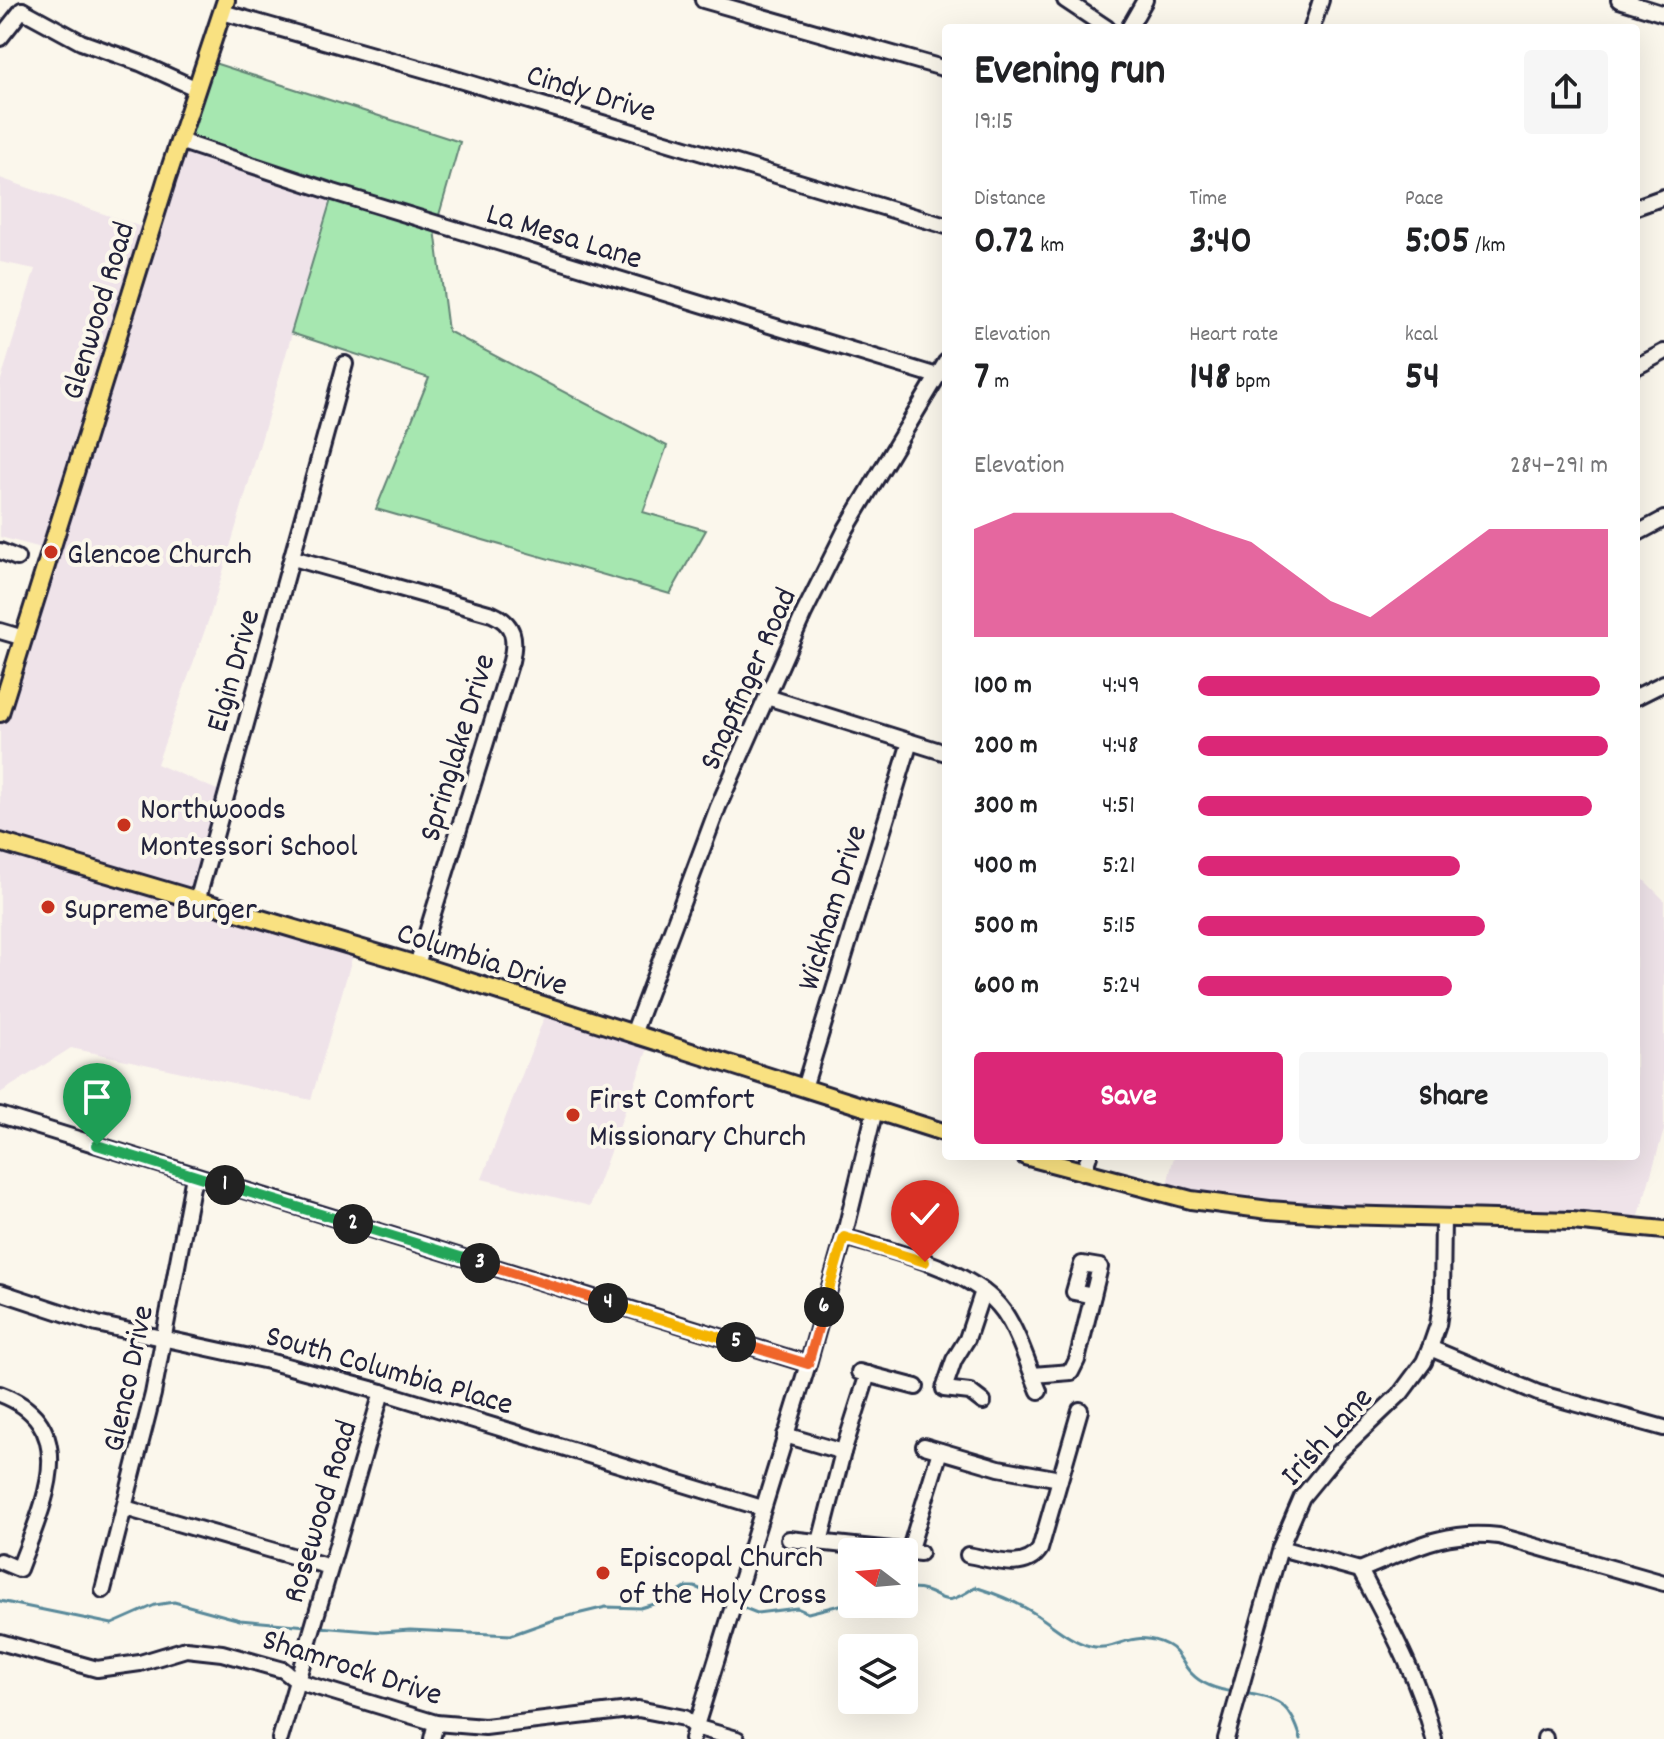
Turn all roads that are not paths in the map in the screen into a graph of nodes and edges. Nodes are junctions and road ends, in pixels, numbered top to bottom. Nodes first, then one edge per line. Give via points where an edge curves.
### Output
1 (703, 0) edge
2 (1065, 0) edge
3 (1145, 0) edge
4 (1321, 0) edge
5 (1619, 0) edge
6 (21, 5) edge
7 (224, 6) edge
8 (1664, 14) edge
9 (1101, 24) edge
10 (1131, 24) edge
11 (1313, 24) edge
12 (0, 38) edge
13 (942, 68) edge
14 (195, 88) junction
15 (179, 141) junction
16 (1664, 197) edge
17 (1640, 206) edge
18 (942, 225) edge
19 (1664, 352) edge
20 (345, 364) dead end
21 (1640, 365) edge
22 (942, 368) edge
23 (937, 376) junction
24 (1664, 519) edge
25 (1640, 532) edge
26 (0, 551) edge
27 (17, 558) dead end
28 (293, 558) junction
29 (0, 631) edge
30 (24, 638) junction
31 (1664, 683) edge
32 (1640, 695) edge
33 (767, 697) junction
34 (0, 713) edge
35 (910, 742) junction
36 (942, 752) edge
37 (0, 842) edge
38 (198, 898) junction
39 (417, 965) junction
40 (633, 1034) junction
41 (804, 1088) junction
42 (875, 1110) junction
43 (0, 1115) edge
44 (942, 1128) edge
45 (1039, 1160) edge
46 (1088, 1160) edge
47 (1083, 1173) junction
48 (194, 1176) junction
49 (1443, 1217) junction
50 (1664, 1230) edge
51 (844, 1237) junction
52 (983, 1291) junction
53 (0, 1292) edge
54 (1093, 1296) dead end
55 (164, 1340) junction
56 (1430, 1348) junction
57 (808, 1364) junction
58 (1033, 1375) junction
59 (916, 1387) dead end
60 (1039, 1391) dead end
61 (382, 1392) junction
62 (0, 1394) edge
63 (983, 1402) dead end
64 (1080, 1410) dead end
65 (1664, 1428) edge
66 (785, 1435) junction
67 (924, 1446) dead end
68 (940, 1451) junction
69 (843, 1452) junction
70 (1060, 1479) junction
71 (125, 1508) junction
72 (762, 1508) junction
73 (789, 1539) dead end
74 (820, 1542) junction
75 (1280, 1548) junction
76 (968, 1555) dead end
77 (0, 1561) edge
78 (330, 1567) junction
79 (1360, 1570) junction
80 (1664, 1583) edge
81 (103, 1590) dead end
82 (0, 1642) edge
83 (297, 1681) junction
84 (436, 1723) junction
85 (694, 1733) edge
86 (280, 1739) edge
87 (432, 1739) edge
88 (737, 1739) edge
89 (1226, 1739) edge
90 (1434, 1739) edge

1 - 13 street
2 - 9 street
3 - 10 street
4 - 11 street
5 - 8 street
6 - 12 street
6 - 14 street via 81,42
7 - 14 main road, Glenwood Road
7 - 18 street, Cindy Drive
14 - 15 main road, Glenwood Road
15 - 23 street, La Mesa Lane
15 - 30 main road, Glenwood Road
16 - 17 street
19 - 21 street
20 - 28 street, Elgin Drive
22 - 23 street, Snapfinger Road
23 - 33 street, Snapfinger Road via 844,533
24 - 25 street
26 - 27 street
28 - 38 street, Elgin Drive
28 - 39 street, Springlake Drive via 492,614 515,636
29 - 30 street
30 - 34 main road, Glenwood Road
31 - 32 street
33 - 35 street
33 - 40 street, Snapfinger Road via 718,807
35 - 36 street
35 - 41 street, Wickham Drive
37 - 38 main road, Columbia Drive
38 - 39 main road, Columbia Drive
39 - 40 main road, Columbia Drive
40 - 41 main road, Columbia Drive
41 - 42 main road, Columbia Drive
42 - 44 main road, Columbia Drive
42 - 51 street
43 - 48 street
45 - 47 main road
46 - 47 street
47 - 49 main road via 1191,1200 1269,1210
48 - 55 street, Glenco Drive
48 - 57 street
49 - 50 main road
49 - 56 street, Irish Lane via 1442,1298
51 - 52 street via 951,1272
51 - 57 street
52 - 58 street via 1005,1314
52 - 63 street via 944,1389 963,1389
53 - 55 street, South Columbia Place
54 - 58 street via 1071,1372
55 - 61 street, South Columbia Place
55 - 71 street, Glenco Drive
56 - 65 street via 1538,1393
56 - 75 street, Irish Lane via 1401,1393 1315,1478
57 - 66 street
58 - 60 street
59 - 69 street via 863,1373
61 - 72 street, South Columbia Place
61 - 78 street, Rosewood Road
62 - 77 street via 20,1402 46,1432 52,1462 19,1569
64 - 70 street
66 - 69 street
66 - 72 street
67 - 68 street
68 - 70 street
68 - 74 street via 915,1552
69 - 74 street
70 - 76 street via 1034,1558 1021,1564
71 - 78 street
71 - 81 street, Glenco Drive
72 - 85 street
73 - 74 street
75 - 79 street
75 - 89 street, Irish Lane
78 - 83 street, Rosewood Road
79 - 80 street via 1440,1537 1473,1533
79 - 90 street via 1409,1662
82 - 83 street, Shamrock Drive via 97,1669 186,1649 222,1653 283,1670
83 - 84 street, Shamrock Drive
83 - 86 street, Rosewood Road
84 - 85 street, Shamrock Drive via 485,1727 638,1709 684,1718
84 - 87 street
85 - 88 street, Shamrock Drive

